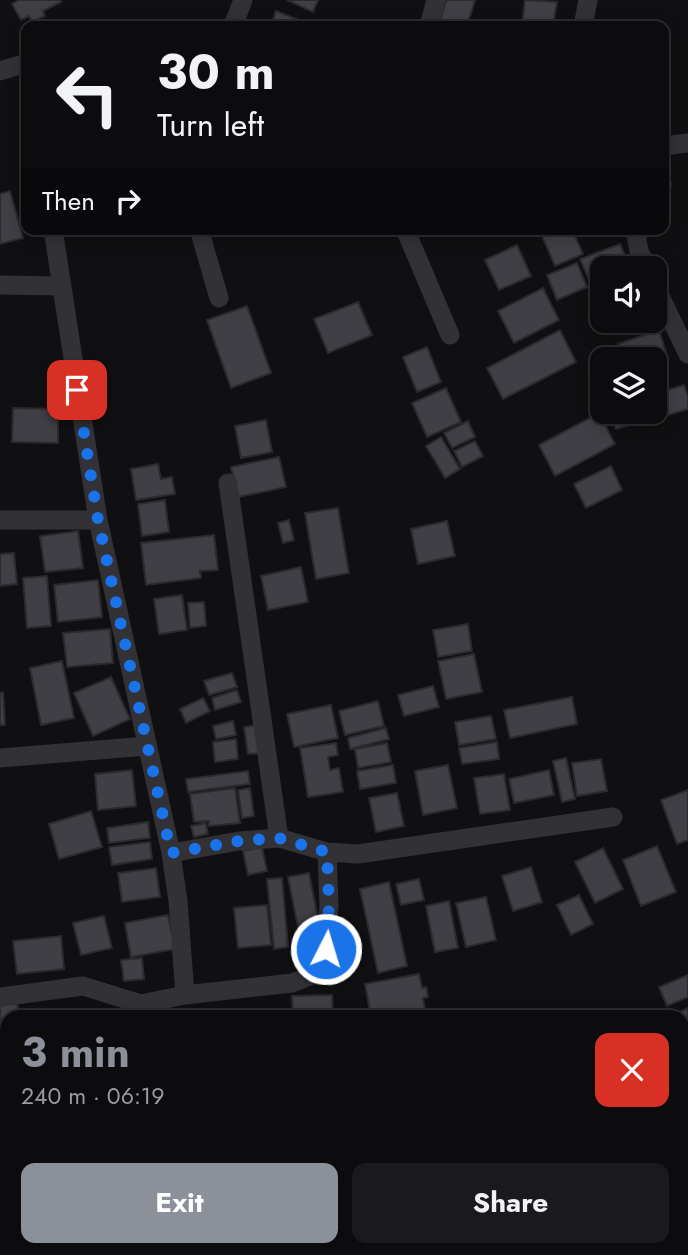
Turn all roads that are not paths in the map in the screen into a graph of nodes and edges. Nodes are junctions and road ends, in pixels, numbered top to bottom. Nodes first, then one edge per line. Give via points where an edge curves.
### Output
1 (243, 0) edge
2 (436, 0) edge
3 (588, 0) edge
4 (235, 21) edge
5 (430, 21) edge
6 (584, 21) edge
7 (21, 65) edge
8 (0, 71) edge
9 (688, 143) edge
10 (669, 145) edge
11 (54, 235) edge
12 (202, 235) edge
13 (408, 235) edge
14 (636, 235) edge
15 (641, 256) edge
16 (0, 285) edge
17 (60, 286) junction
18 (219, 298) dead end
19 (667, 311) edge
20 (450, 335) dead end
21 (688, 354) edge
22 (228, 483) dead end
23 (0, 520) edge
24 (98, 520) junction
25 (148, 747) junction
26 (0, 758) edge
27 (614, 817) dead end
28 (279, 838) junction
29 (327, 852) junction
30 (171, 853) junction
31 (186, 995) junction
32 (0, 997) edge
33 (135, 1010) edge

1 - 4 street
2 - 5 street
3 - 6 street
7 - 8 street
9 - 10 street
11 - 17 street
12 - 18 street
13 - 20 street
14 - 15 street
16 - 17 street
17 - 24 street
19 - 21 street
22 - 28 street
23 - 24 street
24 - 25 street
25 - 26 street
25 - 30 street
27 - 29 street via 358,854
28 - 29 street
28 - 30 street
29 - 31 street via 325,964 317,973 292,983
30 - 31 street
31 - 33 street
32 - 33 street via 83,986

